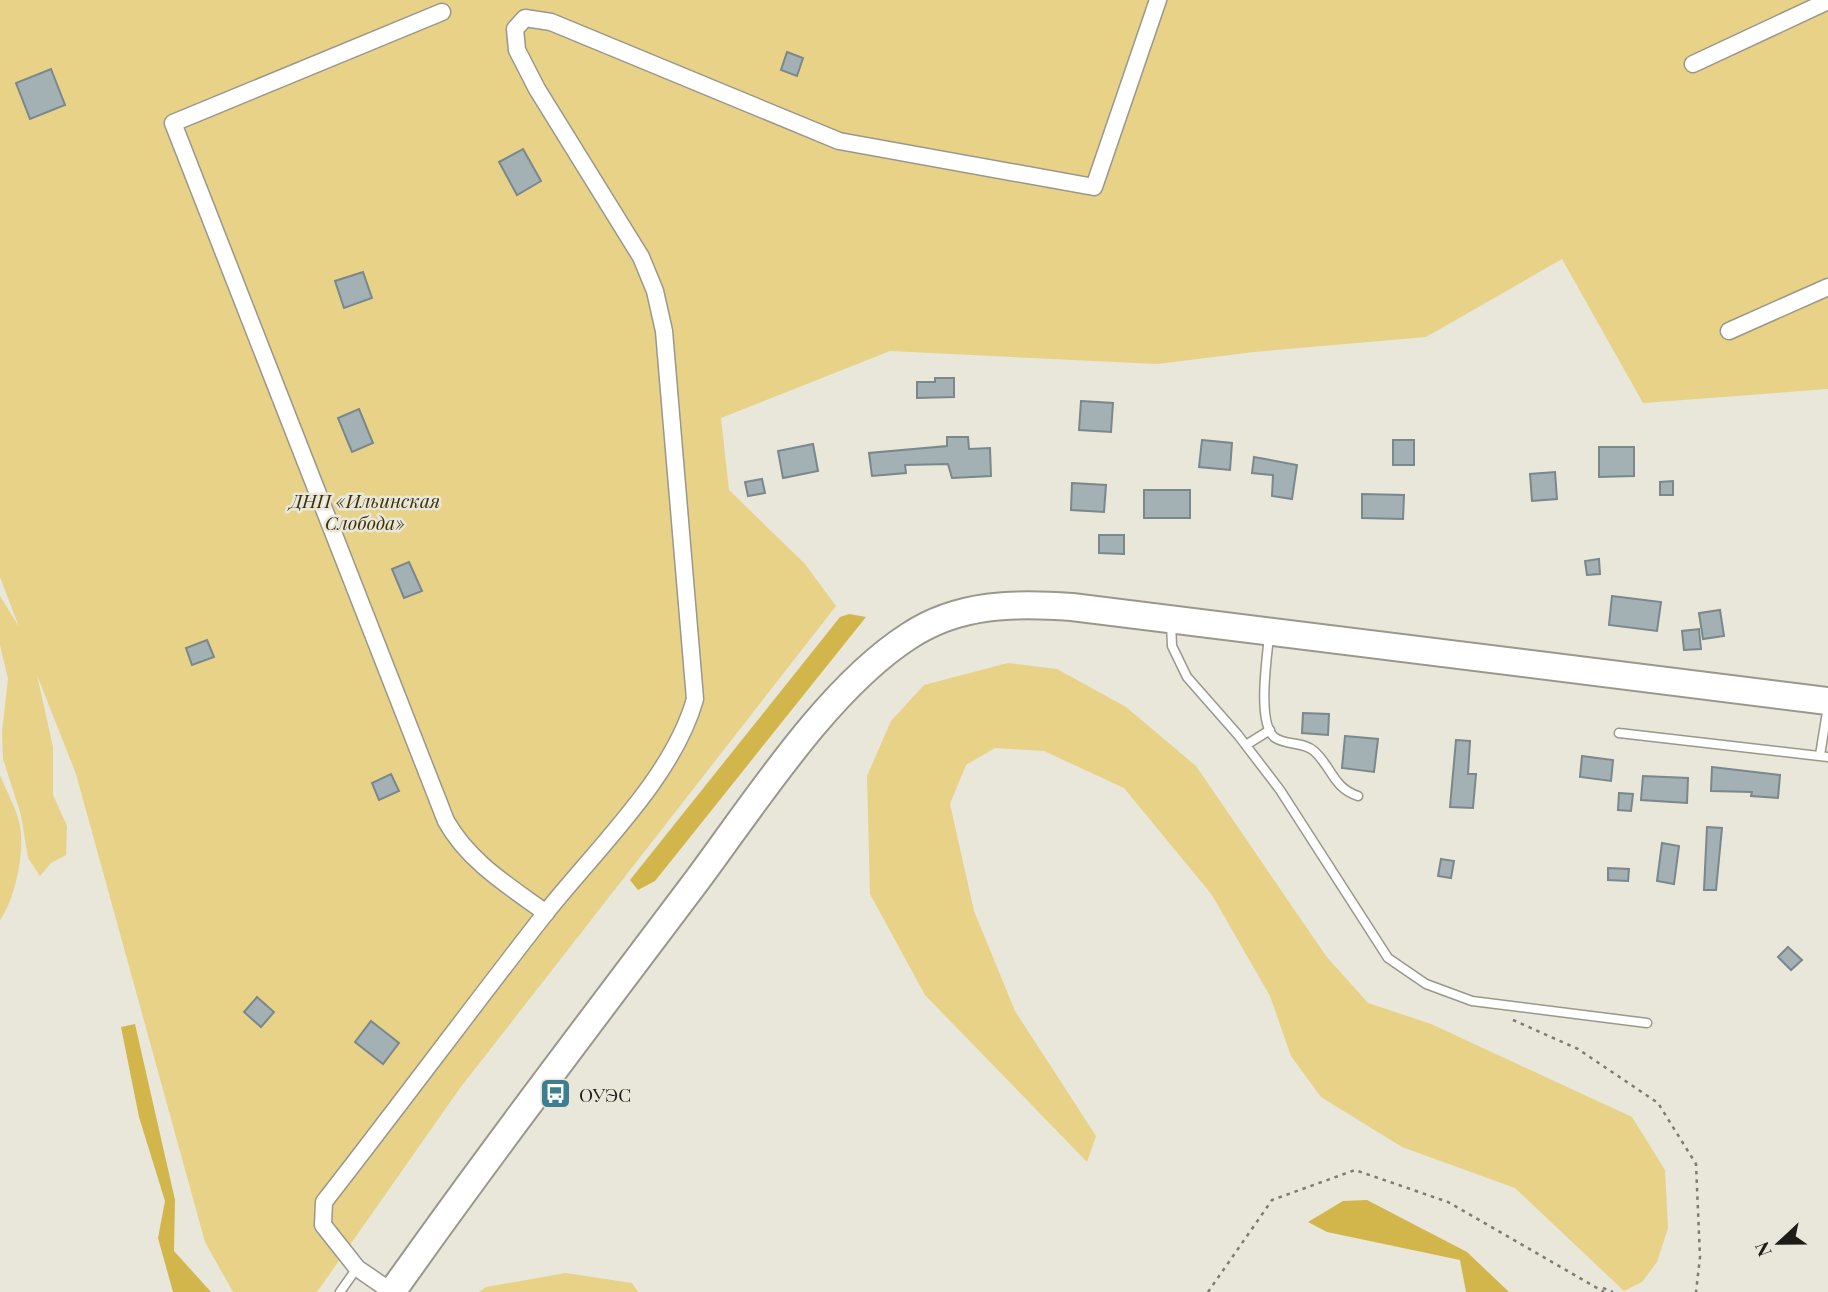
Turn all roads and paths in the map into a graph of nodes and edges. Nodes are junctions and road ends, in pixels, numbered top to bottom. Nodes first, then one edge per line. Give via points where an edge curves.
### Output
1 (1158, 0) edge
2 (1828, 1) edge
3 (442, 12) dead end
4 (1693, 64) dead end
5 (1828, 287) edge
6 (1728, 331) dead end
7 (1171, 620) junction
8 (1269, 633) junction
9 (1828, 702) edge
10 (1270, 730) junction
11 (1619, 733) dead end
12 (1246, 744) junction
13 (1824, 756) edge
14 (1358, 796) dead end
15 (546, 913) junction
16 (1507, 1017) dead end
17 (1647, 1023) dead end
18 (357, 1268) junction
19 (1601, 1287) junction
20 (340, 1292) edge
21 (392, 1292) edge
22 (1208, 1292) edge
23 (1604, 1292) edge
24 (1613, 1292) edge
25 (1696, 1292) edge

1 - 15 street via 1094,187 839,141 551,22 525,18 515,29 522,60 641,257 655,291 664,331 695,699 687,727 665,766
2 - 4 street
3 - 15 street via 173,123 446,821 474,860
5 - 6 street
7 - 8 main road
7 - 12 lane via 1178,662
7 - 21 main road via 1046,605 988,607 925,626 871,664 830,706 730,836
8 - 9 main road
8 - 10 lane via 1265,677
9 - 13 lane
10 - 12 lane
10 - 14 lane via 1277,739 1314,750 1337,785
11 - 13 lane
12 - 17 lane via 1312,838 1376,942 1388,958 1413,976 1472,1001
15 - 18 street via 324,1202 323,1225
16 - 25 path via 1578,1049 1658,1102 1696,1164 1700,1256
18 - 20 lane
18 - 21 street
19 - 22 path via 1580,1280 1448,1202 1355,1170 1272,1200
19 - 23 path
19 - 24 path

